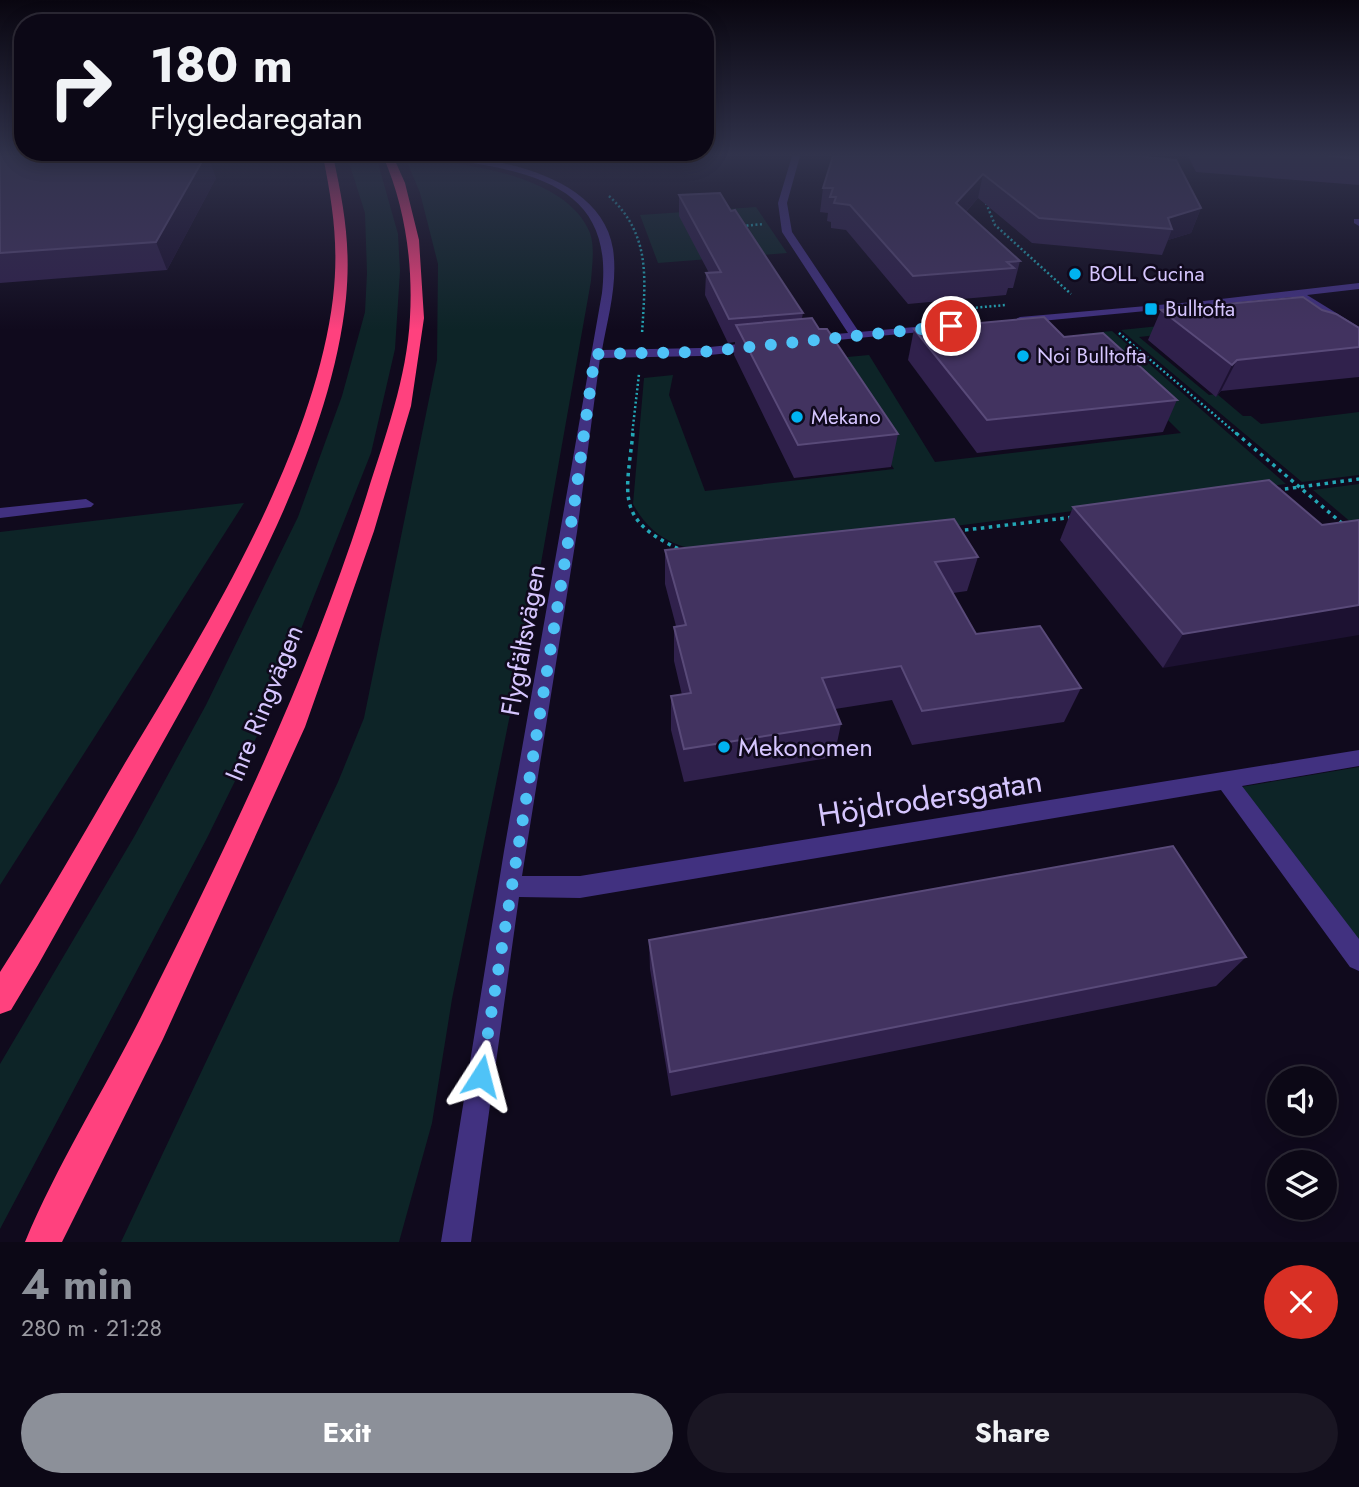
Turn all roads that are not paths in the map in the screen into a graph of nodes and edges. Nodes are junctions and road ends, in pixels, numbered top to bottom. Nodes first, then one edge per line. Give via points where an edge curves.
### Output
1 (341, 214) edge
2 (408, 214) edge
3 (594, 214) edge
4 (782, 214) edge
5 (1359, 286) edge
6 (1294, 292) junction
7 (1009, 321) edge
8 (947, 327) edge
9 (1359, 332) edge
10 (856, 336) junction
11 (804, 341) edge
12 (778, 344) edge
13 (595, 354) junction
14 (86, 504) dead end
15 (0, 513) edge
16 (1359, 758) edge
17 (1227, 782) junction
18 (510, 886) junction
19 (1359, 959) edge
20 (0, 999) edge
21 (43, 1242) edge
22 (456, 1242) edge

1 - 20 highway via 343,262 338,312 308,430 224,613
2 - 21 highway, Inre Ringvägen via 414,240 417,318 403,406 365,531 293,727 152,1028
3 - 13 street, Flygfältsvägen via 609,260
4 - 10 street via 783,223
5 - 6 street
6 - 7 street
6 - 9 street
8 - 10 street
10 - 11 street
12 - 13 street via 701,352
13 - 18 street, Flygfältsvägen
14 - 15 street
16 - 17 street, Höjdrodersgatan
17 - 18 street, Höjdrodersgatan via 580,887
17 - 19 street
18 - 22 street, Flygfältsvägen

